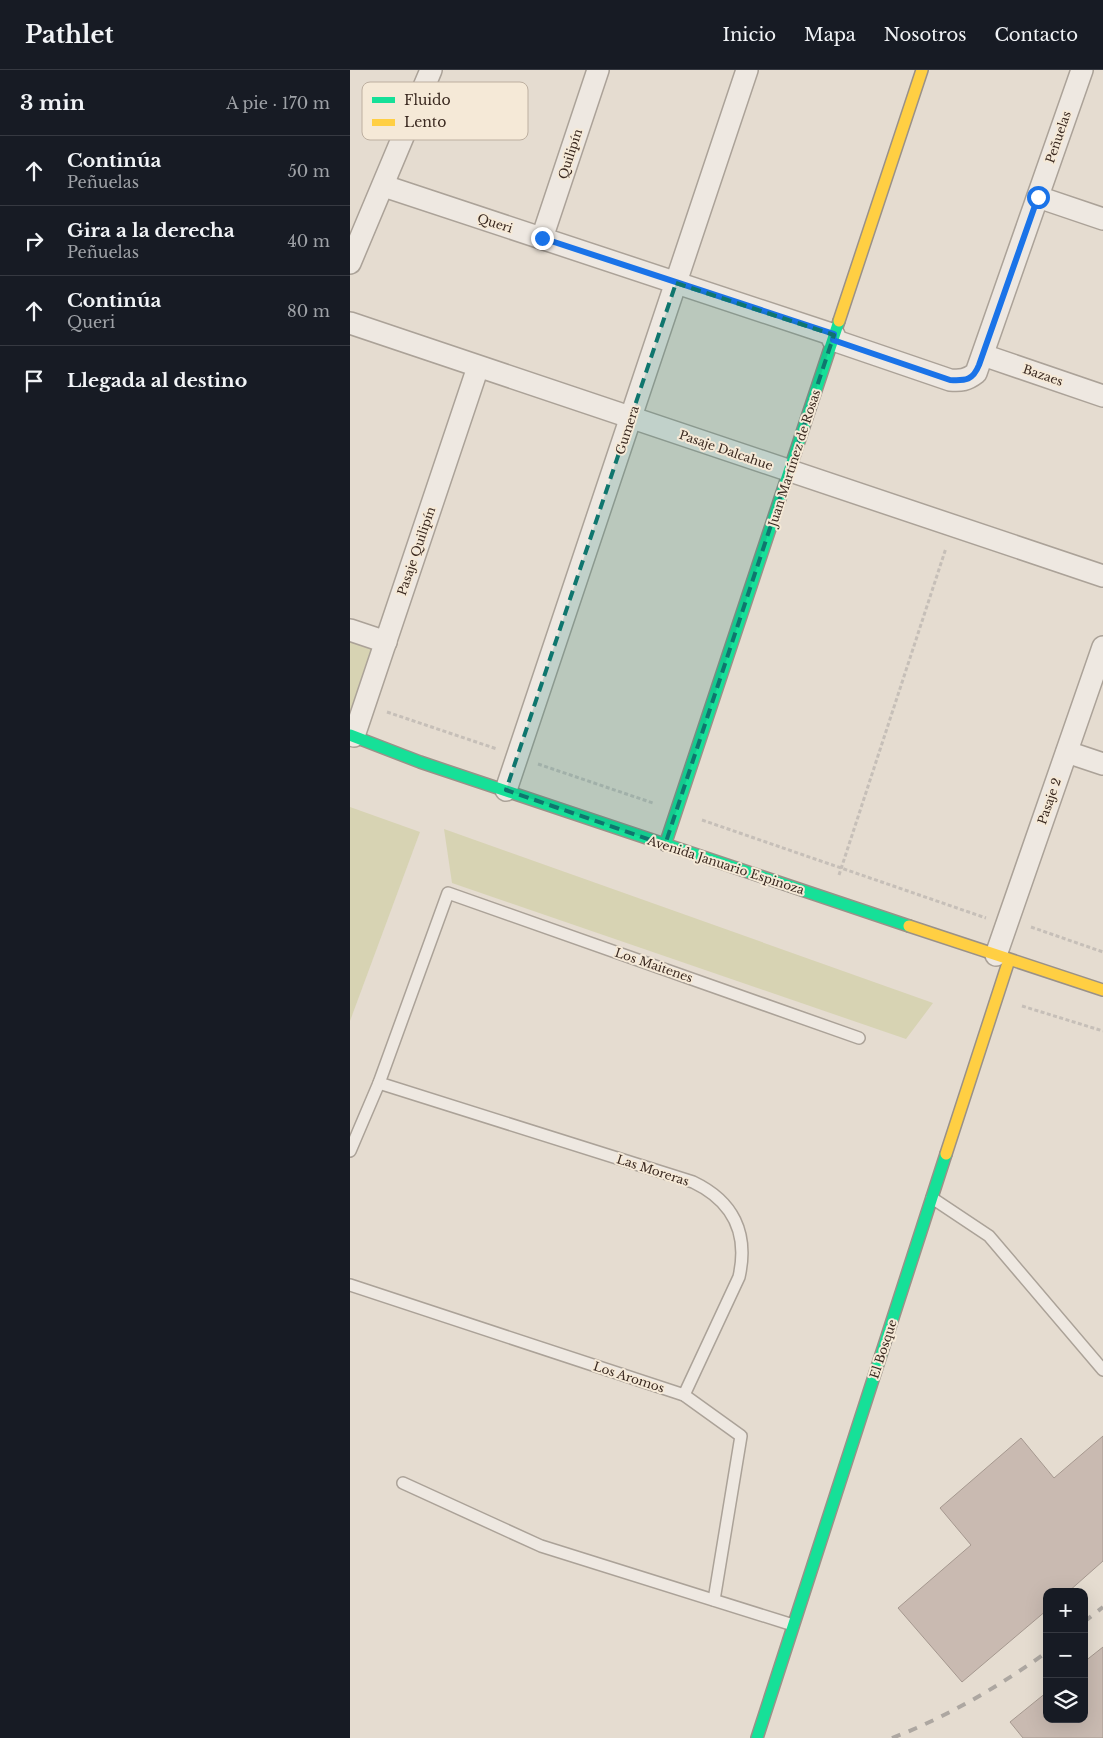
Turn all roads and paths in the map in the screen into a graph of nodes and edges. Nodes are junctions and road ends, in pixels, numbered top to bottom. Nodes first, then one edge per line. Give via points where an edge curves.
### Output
1 (431, 70) edge
2 (598, 70) edge
3 (748, 70) edge
4 (922, 70) edge
5 (1082, 70) edge
6 (426, 82) edge
7 (403, 140) edge
8 (384, 186) junction
9 (1038, 197) junction
10 (1103, 219) edge
11 (542, 238) junction
12 (350, 263) edge
13 (676, 283) junction
14 (350, 323) edge
15 (834, 337) junction
16 (983, 355) junction
17 (478, 366) junction
18 (1103, 396) edge
19 (631, 418) junction
20 (789, 471) junction
21 (954, 526) junction
22 (1103, 576) edge
23 (350, 630) edge
24 (386, 642) junction
25 (1103, 647) edge
26 (352, 735) edge
27 (1067, 752) junction
28 (1103, 764) edge
29 (506, 790) junction
30 (665, 845) junction
31 (830, 900) junction
32 (1103, 952) edge
33 (1008, 959) junction
34 (1103, 990) edge
35 (1018, 1004) dead end
36 (1103, 1031) edge
37 (860, 1038) dead end
38 (379, 1082) junction
39 (350, 1151) edge
40 (932, 1198) junction
41 (350, 1285) edge
42 (1103, 1370) edge
43 (684, 1395) junction
44 (403, 1483) dead end
45 (714, 1600) junction
46 (793, 1624) junction
47 (757, 1738) edge

1 - 6 street
2 - 11 street, Quilipín
3 - 13 street, Gumera
4 - 15 street, Juan Martínez de Rosas
5 - 9 street, Peñuelas
7 - 8 street
8 - 11 street, Queri
8 - 12 street
9 - 10 street
9 - 16 street, Peñuelas
11 - 13 street, Queri
13 - 15 street, Queri
13 - 19 street, Gumera
14 - 17 street, Pasaje Dalcahue
15 - 16 street, Peñuelas via 950,380 970,378 976,373
15 - 20 street, Juan Martínez de Rosas
16 - 18 street, Bazaes
17 - 19 street, Pasaje Dalcahue
17 - 24 street, Pasaje Quilipín
19 - 20 street, Pasaje Dalcahue
19 - 29 street, Gumera
20 - 21 street, Pasaje Dalcahue
20 - 30 street, Juan Martínez de Rosas
21 - 22 street, Pasaje Dalcahue
21 - 31 path
23 - 24 street
24 - 26 street, Pasaje Quilipín
25 - 27 street, Pasaje 2
26 - 29 street, Avenida Januario Espinoza via 420,762
27 - 28 street
27 - 33 street, Pasaje 2
29 - 30 street, Avenida Januario Espinoza
30 - 31 street, Avenida Januario Espinoza
31 - 33 street, Avenida Januario Espinoza
32 - 33 path via 1031,927
33 - 34 street, Avenida Januario Espinoza
33 - 40 street, El Bosque
35 - 36 path
37 - 38 lane, Los Maitenes via 448,893
38 - 39 lane
38 - 43 lane, Las Moreras via 692,1182 721,1200 733,1215 739,1230 742,1261 739,1276
40 - 42 lane via 989,1236
40 - 46 street, El Bosque
41 - 43 lane, Los Aromos
43 - 45 lane, Los Aromos via 741,1436
44 - 45 lane via 541,1546
45 - 46 lane
46 - 47 street, El Bosque

